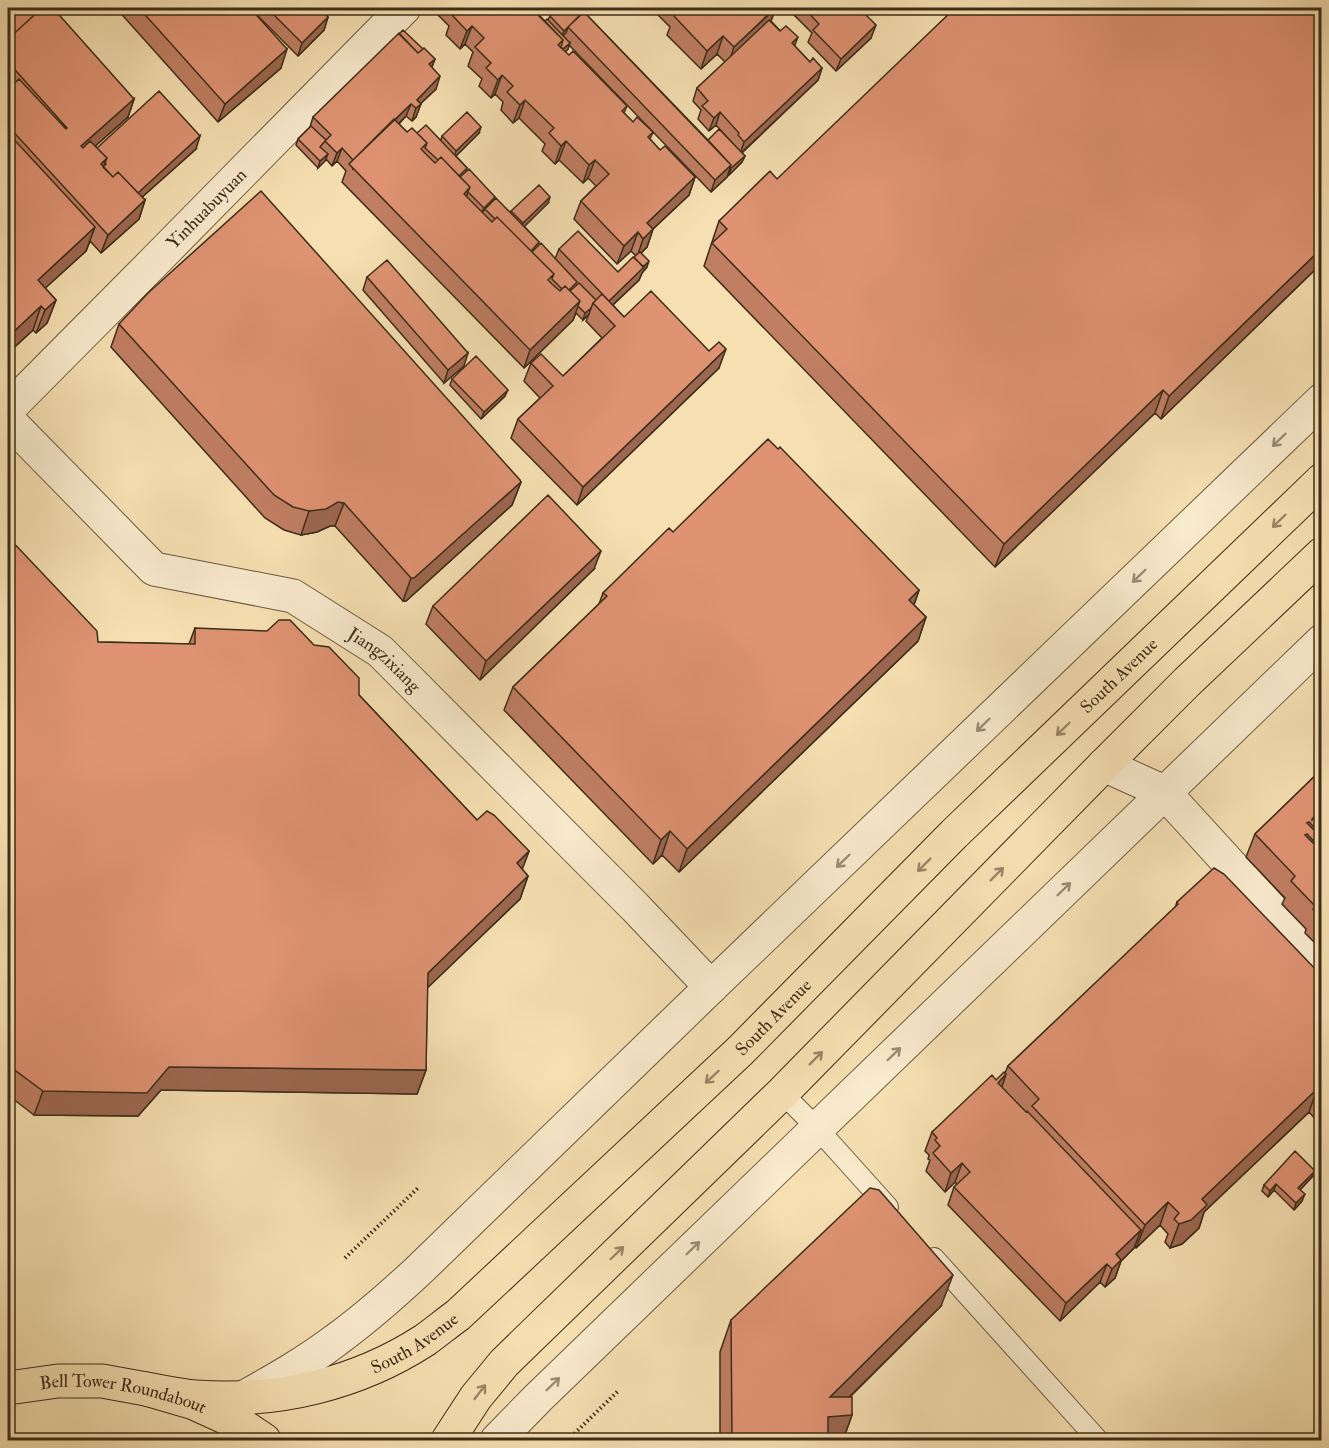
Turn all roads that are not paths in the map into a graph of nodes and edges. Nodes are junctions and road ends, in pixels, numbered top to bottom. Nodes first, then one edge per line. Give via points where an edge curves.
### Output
1 (404, 8) edge
2 (1322, 400) edge
3 (8, 409) edge
4 (8, 420) edge
5 (1322, 480) edge
6 (1322, 554) edge
7 (1322, 640) edge
8 (1104, 765) junction
9 (1164, 792) junction
10 (1322, 965) edge
11 (711, 987) junction
12 (782, 1092) junction
13 (817, 1128) junction
14 (903, 1224) edge
15 (919, 1241) edge
16 (8, 1388) edge
17 (146, 1389) junction
18 (243, 1398) junction
19 (264, 1440) edge
20 (448, 1440) edge
21 (497, 1440) edge
22 (1098, 1440) edge

1 - 3 street, Yinhuabuyuan
2 -> 11 street
4 - 11 street, Jiangzixiang via 154,568 293,596 380,651
5 -> 18 main road, South Avenue via 954,834 740,1051 458,1315 416,1345 354,1376 318,1388
6 - 8 main road
7 - 9 street
8 - 9 street
12 -> 8 main road
9 - 10 street
13 -> 9 street
11 - 18 street via 386,1300 337,1340
12 - 13 lane
20 -> 12 main road via 504,1363
13 - 14 lane
21 -> 13 street
15 - 22 lane
16 - 17 main road, Bell Tower Roundabout via 58,1381 102,1381
17 - 18 main road, South Avenue via 194,1397
17 - 19 main road, Bell Tower Roundabout via 194,1403

